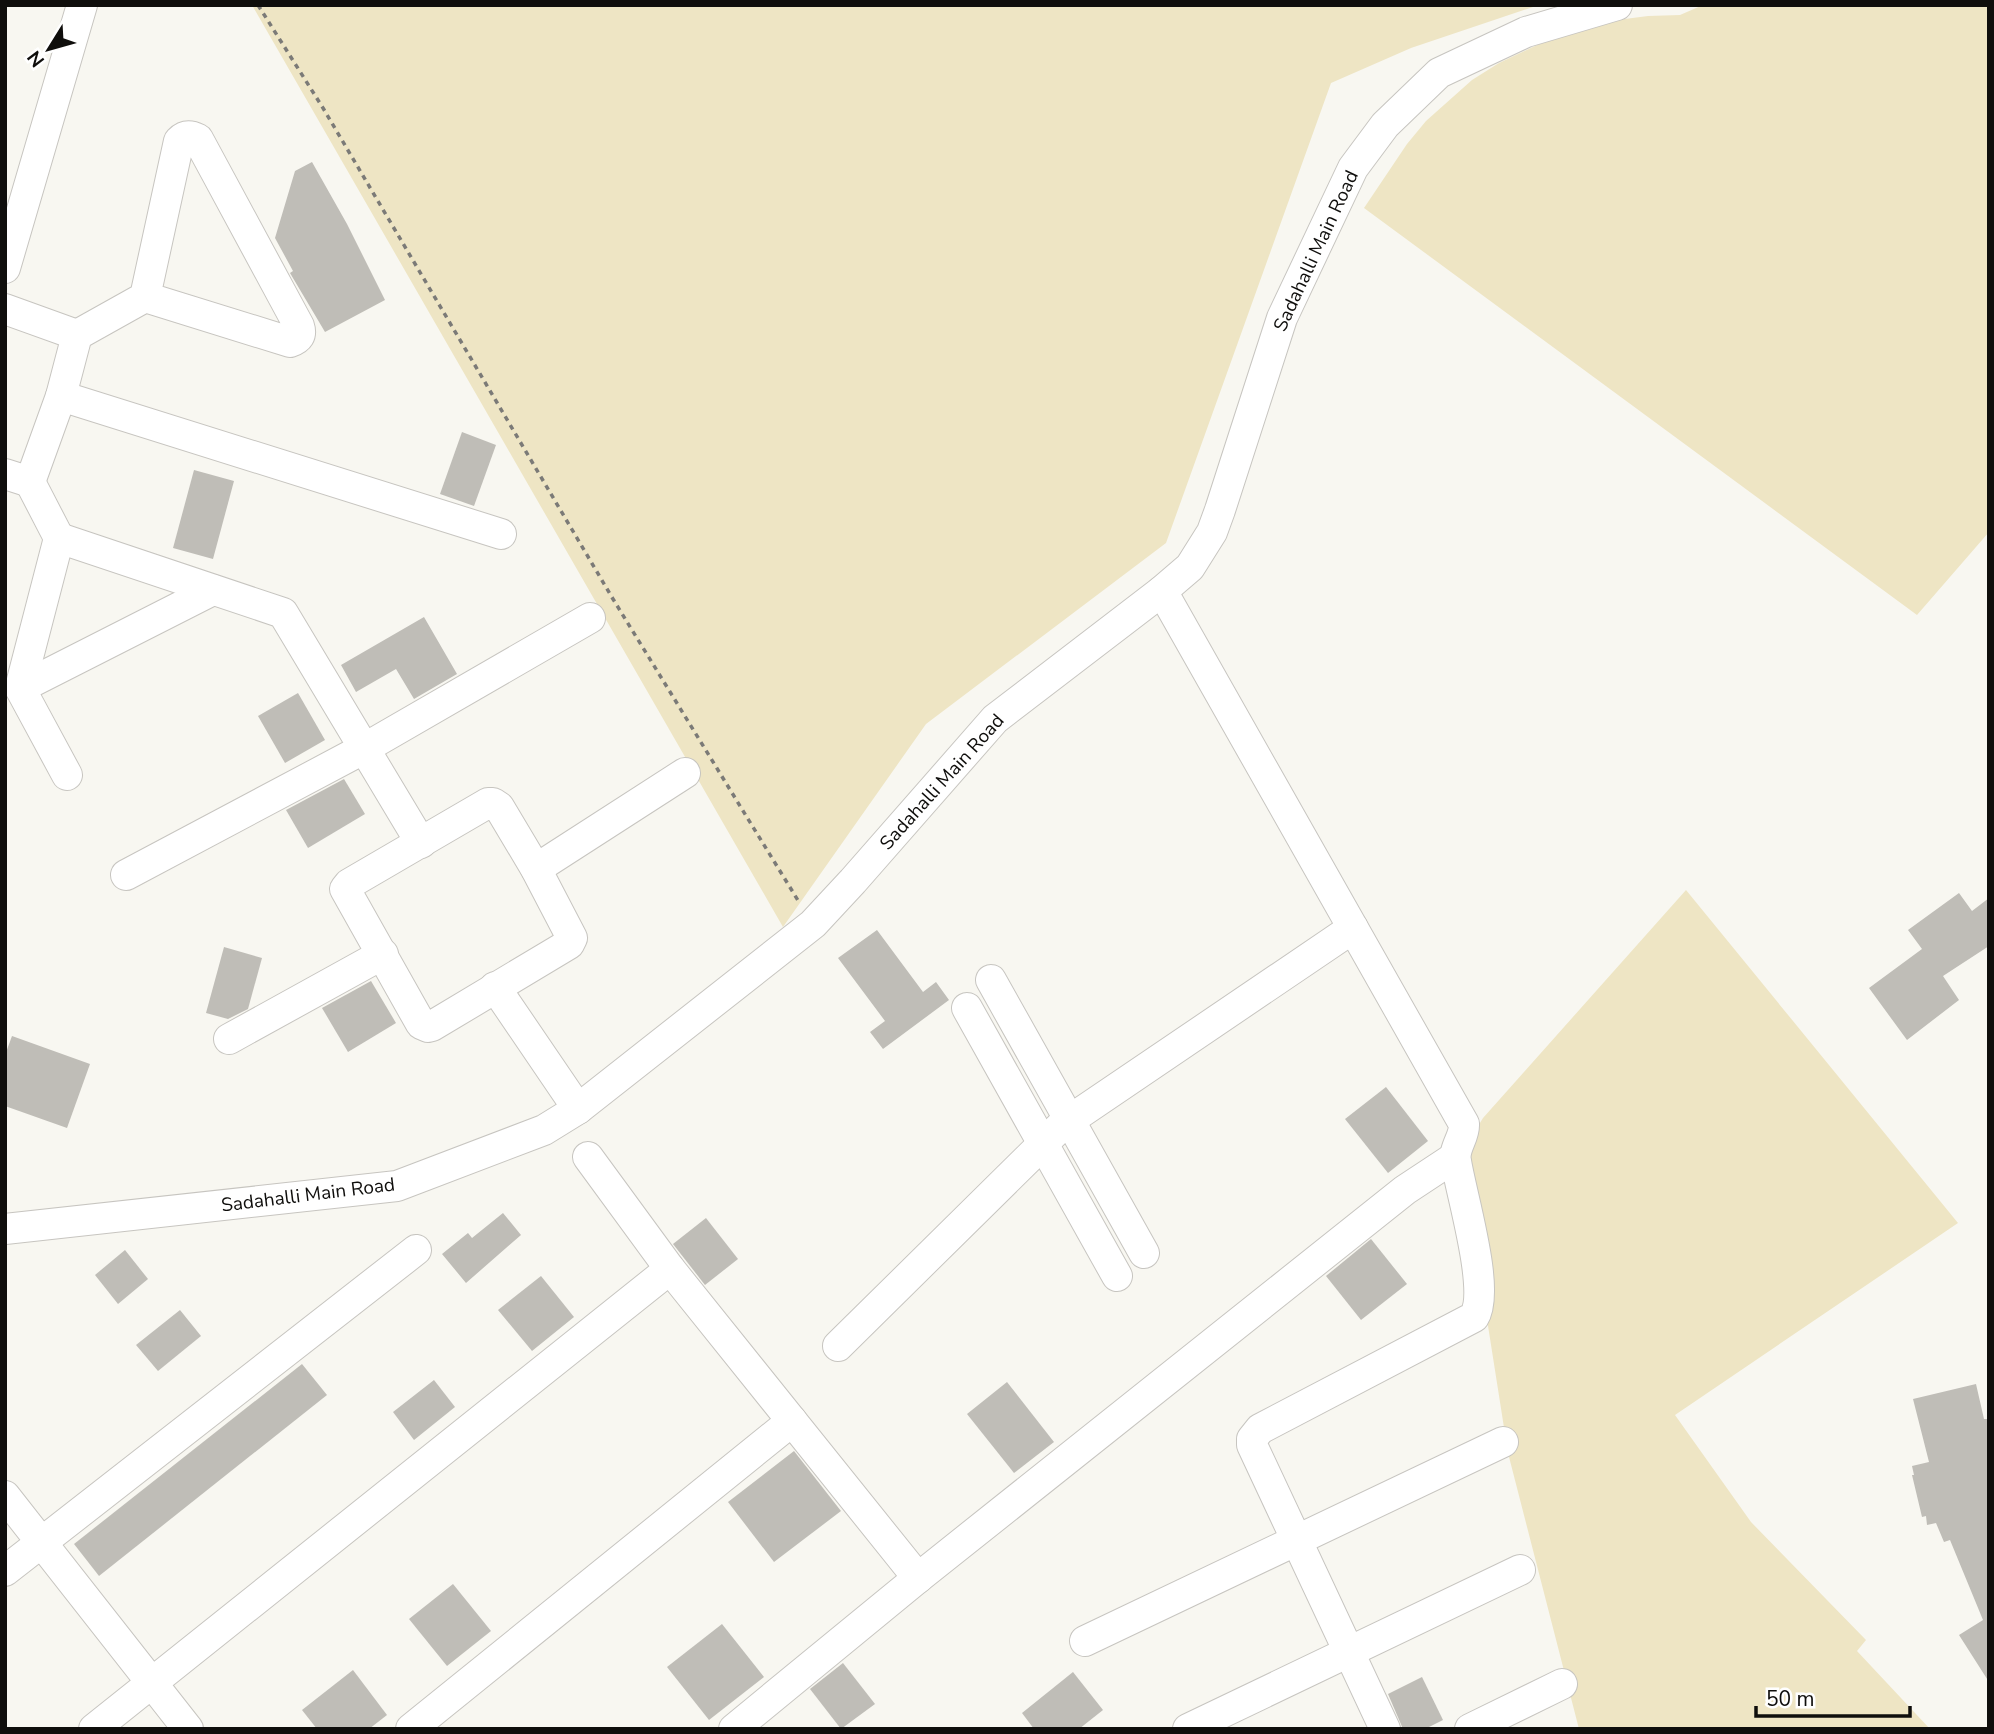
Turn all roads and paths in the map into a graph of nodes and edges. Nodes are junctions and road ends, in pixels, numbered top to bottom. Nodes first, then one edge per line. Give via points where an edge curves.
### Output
1 (82, 5) edge
2 (258, 5) edge
3 (1617, 5) edge
4 (5, 268) edge
5 (145, 297) junction
6 (5, 309) edge
7 (77, 335) junction
8 (61, 396) junction
9 (18, 478) edge
10 (500, 534) dead end
11 (59, 538) junction
12 (213, 590) junction
13 (1163, 591) junction
14 (590, 618) dead end
15 (20, 688) junction
16 (365, 748) junction
17 (685, 774) dead end
18 (67, 775) dead end
19 (421, 843) junction
20 (536, 869) junction
21 (126, 875) dead end
22 (813, 924) junction
23 (1353, 928) junction
24 (383, 954) junction
25 (991, 980) dead end
26 (495, 987) junction
27 (967, 1008) dead end
28 (229, 1039) dead end
29 (578, 1109) junction
30 (1069, 1120) junction
31 (1043, 1143) junction
32 (588, 1157) dead end
33 (1455, 1157) junction
34 (9, 1232) edge
35 (416, 1250) dead end
36 (1144, 1253) dead end
37 (670, 1269) junction
38 (1117, 1276) dead end
39 (838, 1346) dead end
40 (792, 1421) junction
41 (1503, 1442) dead end
42 (5, 1496) edge
43 (1297, 1539) junction
44 (42, 1543) junction
45 (1520, 1570) dead end
46 (5, 1571) edge
47 (918, 1578) junction
48 (1085, 1641) dead end
49 (1350, 1653) junction
50 (153, 1682) junction
51 (1562, 1684) dead end
52 (94, 1729) edge
53 (188, 1729) edge
54 (411, 1729) edge
55 (734, 1729) edge
56 (1188, 1729) edge
57 (1385, 1729) edge
58 (1470, 1729) edge

1 - 4 street
2 - 22 path
3 - 13 street, Sadahalli Main Road via 1526,32 1439,73 1385,125 1353,168 1282,318 1212,532 1190,567
5 - 5 street via 179,141 193,136 300,334 290,342
5 - 7 street
6 - 7 street
7 - 8 street
8 - 9 street
8 - 10 street
9 - 11 street
11 - 12 street
11 - 15 street
12 - 15 street
12 - 16 street via 283,613
13 - 22 street, Sadahalli Main Road via 995,719
13 - 23 street
14 - 16 street
15 - 18 street
16 - 19 street
16 - 21 street
17 - 20 street
19 - 20 street via 494,803
19 - 24 street via 345,890
20 - 26 street via 572,938
22 - 29 street, Sadahalli Main Road
23 - 30 street
23 - 33 street via 1464,1124
24 - 26 street via 424,1026 432,1026
24 - 28 street
25 - 30 street
26 - 29 street
27 - 31 street
29 - 34 street, Sadahalli Main Road via 544,1130 397,1186
30 - 31 street
30 - 36 street
31 - 38 street
31 - 39 street
32 - 37 street
33 - 43 street via 1472,1236 1478,1311 1466,1322 1255,1433 1252,1445
33 - 47 street via 1405,1190
35 - 44 street
37 - 40 street
37 - 50 street
40 - 47 street
40 - 54 street
41 - 43 street
42 - 44 street
43 - 48 street
43 - 49 street
44 - 46 street
44 - 50 street
45 - 49 street
47 - 55 street
49 - 56 street
49 - 57 street
50 - 52 street
50 - 53 street
51 - 58 street

